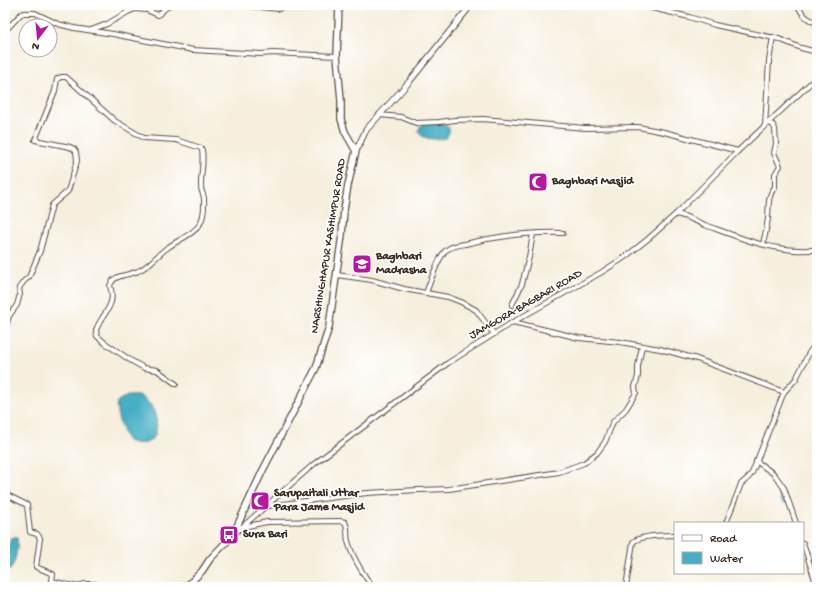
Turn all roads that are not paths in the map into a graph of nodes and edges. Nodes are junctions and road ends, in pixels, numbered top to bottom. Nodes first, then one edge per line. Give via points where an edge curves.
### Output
1 (169, 5) edge
2 (241, 5) edge
3 (339, 5) edge
4 (471, 5) edge
5 (640, 5) edge
6 (798, 5) edge
7 (651, 6) edge
8 (279, 9) dead end
9 (817, 23) edge
10 (91, 30) junction
11 (5, 31) edge
12 (773, 37) junction
13 (817, 52) edge
14 (337, 56) junction
15 (817, 77) edge
16 (378, 115) junction
17 (769, 123) junction
18 (765, 126) junction
19 (356, 151) junction
20 (738, 151) junction
21 (676, 214) junction
22 (563, 233) dead end
23 (532, 234) junction
24 (763, 244) junction
25 (817, 250) edge
26 (337, 275) junction
27 (426, 293) junction
28 (512, 305) dead end
29 (514, 322) junction
30 (5, 329) edge
31 (494, 334) junction
32 (817, 342) edge
33 (642, 346) junction
34 (176, 384) dead end
35 (784, 392) junction
36 (756, 460) junction
37 (5, 494) edge
38 (266, 506) junction
39 (726, 522) edge
40 (796, 522) edge
41 (243, 527) junction
42 (233, 535) junction
43 (674, 535) edge
44 (804, 546) edge
45 (52, 581) junction
46 (817, 586) edge
47 (51, 587) edge
48 (104, 587) edge
49 (183, 587) edge
50 (372, 587) edge
51 (626, 587) edge

1 - 10 street via 158,15 139,9
2 - 8 street
3 - 14 main road
4 - 16 street, NARSHINGHAPUR KASHIMPUR ROAD via 409,82
5 - 7 street
6 - 9 street via 808,19
7 - 12 street via 728,28
10 - 11 street via 58,24 35,13 24,13
10 - 14 street via 203,51
12 - 13 street
12 - 18 street
14 - 19 main road via 341,122
15 - 17 street, JAMGORA-BAGBARI ROAD
16 - 19 street, NARSHINGHAPUR KASHIMPUR ROAD via 366,130
16 - 20 street via 401,117 416,122 483,119 585,128 638,127
17 - 18 street, JAMGORA-BAGBARI ROAD
17 - 24 street via 775,129 774,153 780,166 775,174 775,187 770,194
18 - 20 street, JAMGORA-BAGBARI ROAD
19 - 26 main road, NARSHINGHAPUR KASHIMPUR ROAD via 344,210
20 - 21 street, JAMGORA-BAGBARI ROAD
21 - 24 street
21 - 29 street, JAMGORA-BAGBARI ROAD via 625,257
22 - 23 street
23 - 27 street via 494,237 450,248 442,256
23 - 28 street via 522,284
24 - 25 street via 786,249
26 - 27 street via 372,280
26 - 42 main road, NARSHINGHAPUR KASHIMPUR ROAD via 329,327 316,368 262,472
27 - 31 street via 448,297 469,305
29 - 31 street, JAMGORA-BAGBARI ROAD
29 - 33 street via 579,338
30 - 34 street via 9,316 17,305 19,288 28,277 40,251 52,205 68,191 77,162 74,149 35,140 57,79 66,78 115,121 143,137 176,140 202,150 203,167 200,183 204,207 198,228 167,248 139,271 113,280 110,286 110,305 96,330 97,336 130,360 144,368 157,370
31 - 38 street, JAMGORA-BAGBARI ROAD via 448,363 314,464
32 - 35 street via 796,380
33 - 35 street via 697,359
33 - 38 street via 636,393 626,409 613,422 597,454 584,463 559,472 449,489 367,493
35 - 36 street
36 - 39 street via 748,478 741,484
36 - 40 street via 774,474 784,488
37 - 45 street via 27,505 30,531 40,538 36,567 53,574
38 - 41 street, JAMGORA-BAGBARI ROAD
41 - 42 street, JAMGORA-BAGBARI ROAD
41 - 50 street via 267,522 345,522 352,552
42 - 49 main road, NARSHINGHAPUR KASHIMPUR ROAD via 202,571
43 - 51 street via 650,537 633,542
44 - 46 street
45 - 47 street
45 - 48 street

